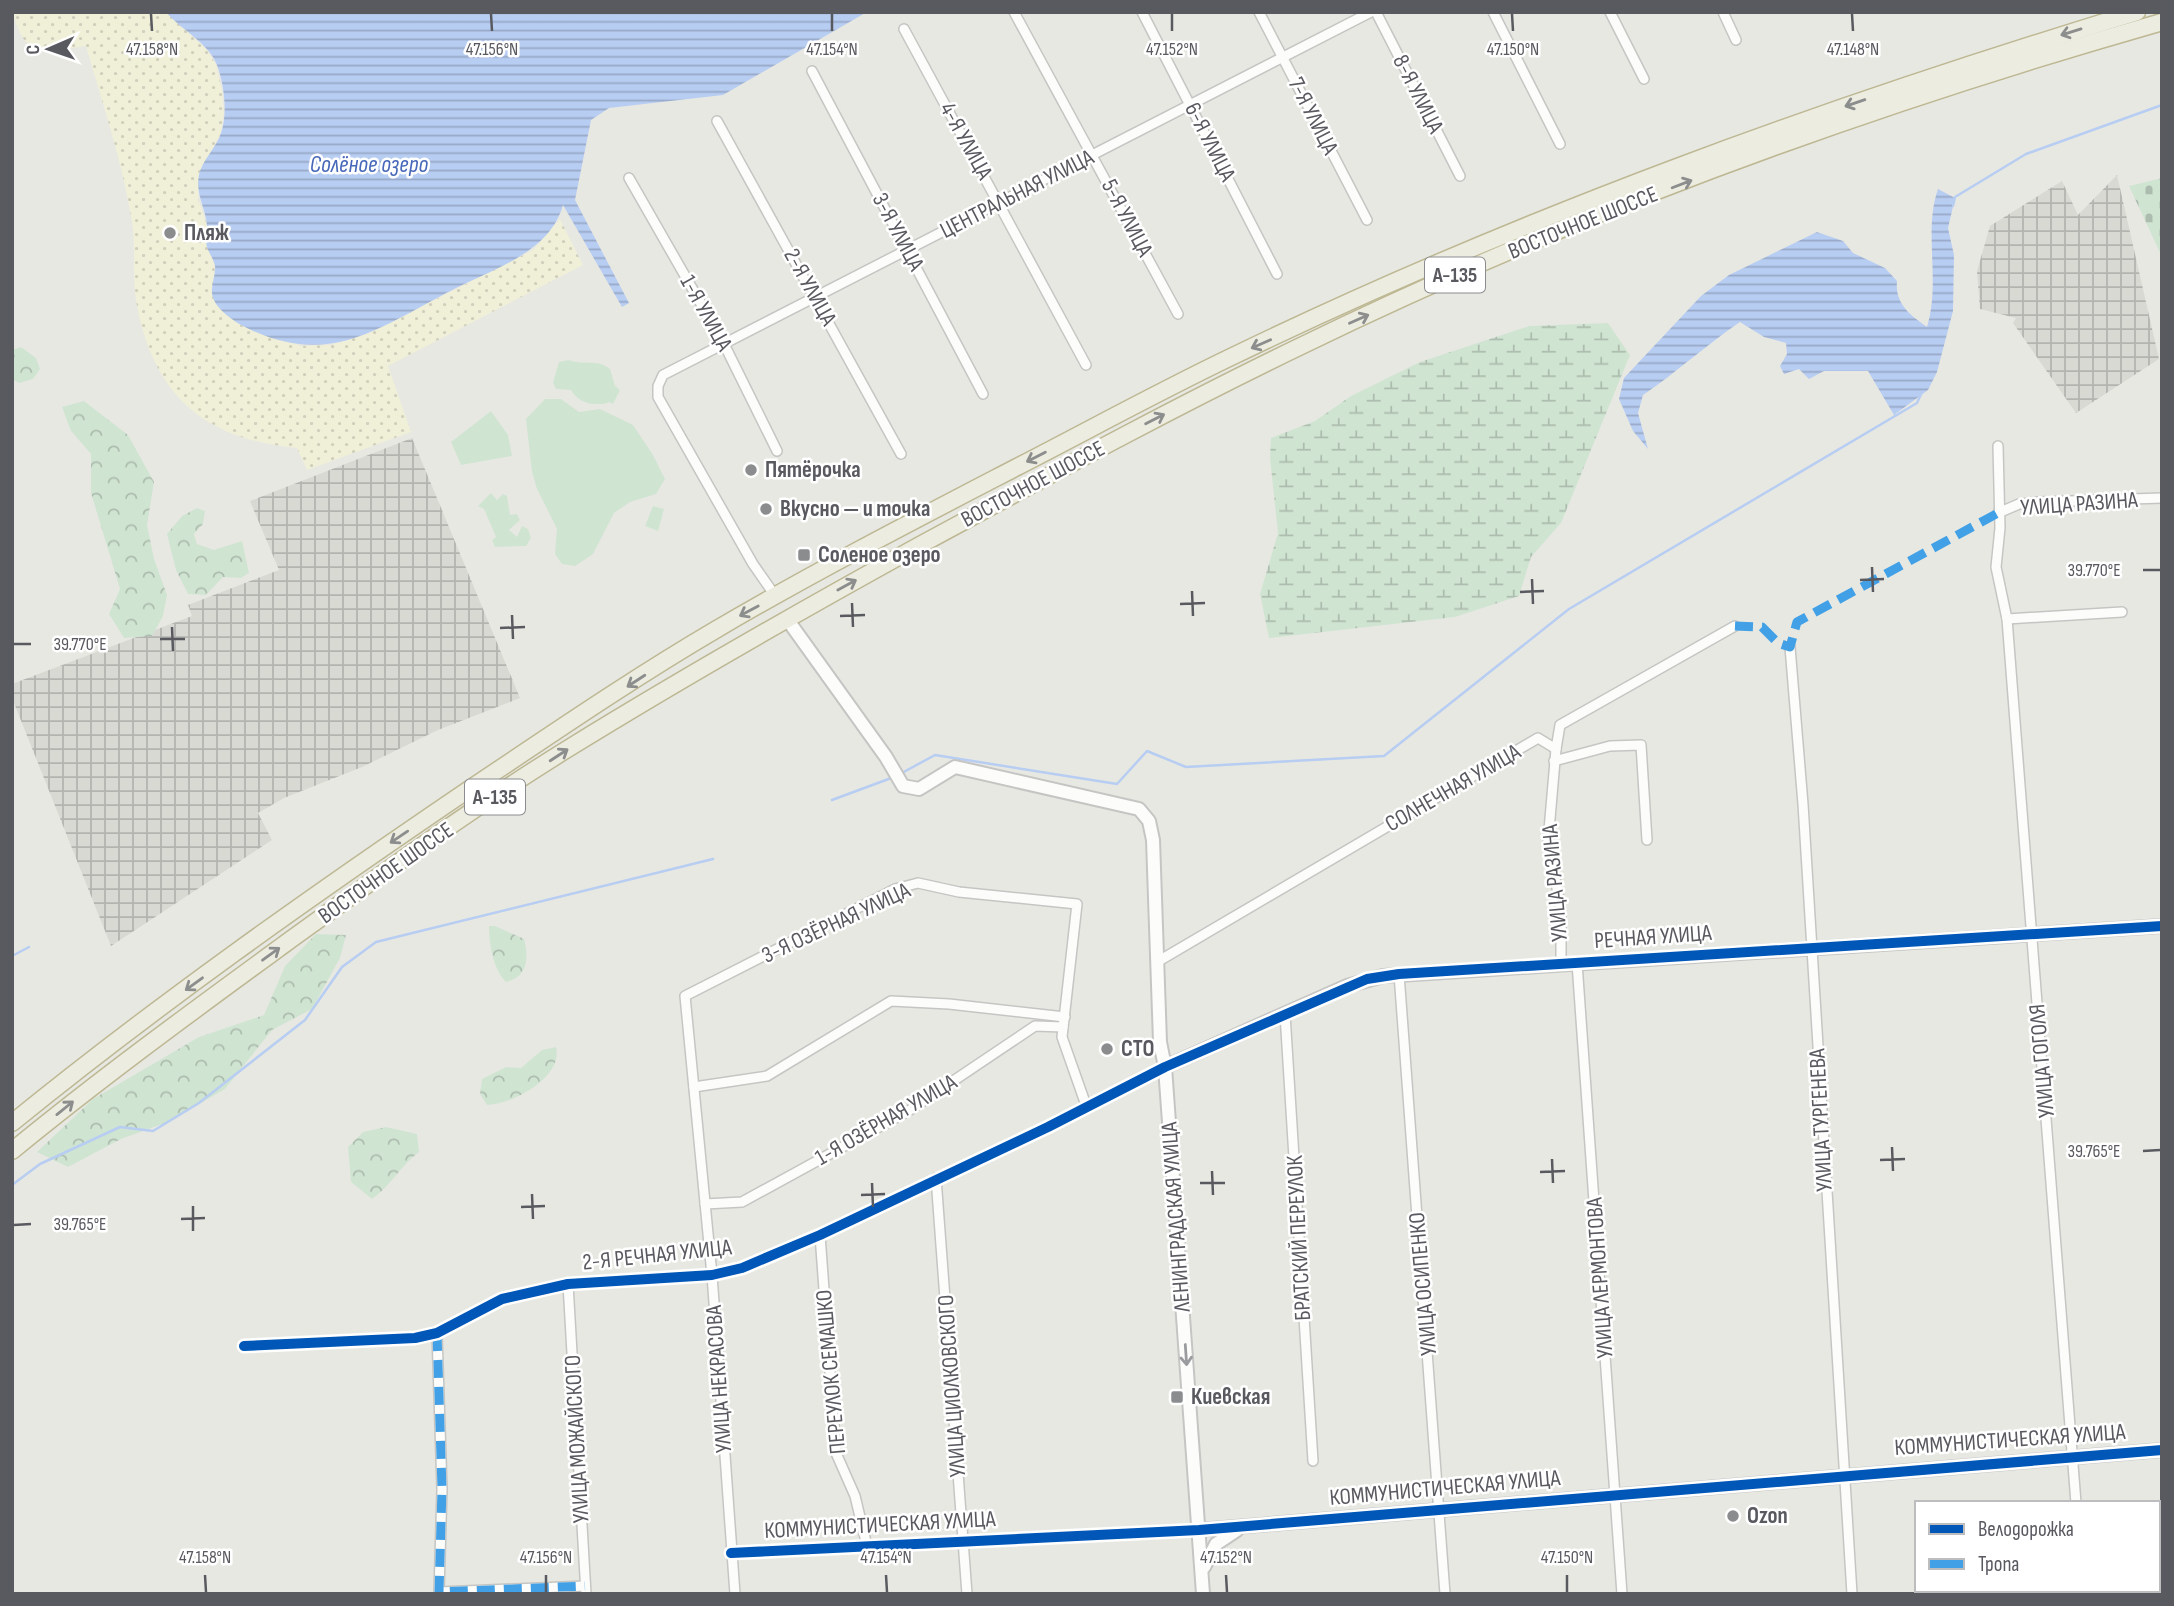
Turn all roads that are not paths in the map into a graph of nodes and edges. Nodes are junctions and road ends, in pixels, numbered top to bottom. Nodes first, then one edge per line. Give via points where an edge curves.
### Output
1 (1014, 12) edge
2 (1142, 12) edge
3 (1259, 12) edge
4 (1374, 12) edge
5 (1493, 12) edge
6 (1610, 12) edge
7 (1723, 12) edge
8 (2137, 12) edge
9 (2162, 22) edge
10 (904, 29) dead end
11 (1736, 40) dead end
12 (1283, 57) junction
13 (812, 71) dead end
14 (1644, 79) dead end
15 (1191, 104) junction
16 (718, 121) dead end
17 (1560, 144) dead end
18 (1093, 155) junction
19 (1460, 176) dead end
20 (629, 177) dead end
21 (1000, 202) junction
22 (1367, 220) dead end
23 (908, 250) junction
24 (1276, 274) dead end
25 (816, 297) junction
26 (1178, 314) dead end
27 (724, 344) junction
28 (1086, 365) dead end
29 (984, 394) dead end
30 (1073, 438) junction
31 (1998, 446) dead end
32 (777, 451) dead end
33 (901, 454) dead end
34 (1044, 477) junction
35 (2162, 498) edge
36 (1998, 513) junction
37 (776, 597) junction
38 (2122, 612) dead end
39 (787, 618) junction
40 (2007, 619) junction
41 (1735, 626) dead end
42 (1790, 647) dead end
43 (1556, 748) junction
44 (516, 758) junction
45 (1554, 761) junction
46 (527, 776) junction
47 (1647, 840) dead end
48 (2162, 926) edge
49 (2032, 934) junction
50 (1811, 948) junction
51 (1157, 961) junction
52 (1577, 963) junction
53 (1561, 964) junction
54 (1399, 974) junction
55 (685, 996) joint
56 (1285, 1014) junction
57 (1064, 1022) junction
58 (1165, 1067) junction
59 (694, 1087) junction
60 (1087, 1108) junction
61 (12, 1123) edge
62 (12, 1151) edge
63 (936, 1178) junction
64 (705, 1204) junction
65 (820, 1236) junction
66 (712, 1275) junction
67 (568, 1284) junction
68 (437, 1333) junction
69 (244, 1346) dead end
70 (2162, 1450) edge
71 (2073, 1456) junction
72 (1313, 1461) dead end
73 (1843, 1474) junction
74 (1615, 1494) junction
75 (2076, 1501) edge
76 (1441, 1509) junction
77 (1248, 1525) junction
78 (1199, 1530) junction
79 (963, 1542) junction
80 (867, 1546) junction
81 (732, 1553) junction
82 (1202, 1577) junction
83 (585, 1590) edge
84 (735, 1594) edge
85 (967, 1594) edge
86 (1203, 1594) edge
87 (1445, 1594) edge
88 (1622, 1594) edge
89 (1852, 1594) edge

1 - 18 street, 5-Я УЛИЦА
2 - 15 street, 6-Я УЛИЦА
3 - 12 street, 7-Я УЛИЦА
4 - 12 street, ЦЕНТРАЛЬНАЯ УЛИЦА
4 - 19 street, 8-Я УЛИЦА
5 - 17 street
6 - 14 street
7 - 11 street
8 -> 30 highway, ВОСТОЧНОЕ ШОССЕ / А-135 via 1978,60 1769,132 1586,204 1232,356
34 -> 9 highway, ВОСТОЧНОЕ ШОССЕ / А-135 via 1303,344 1625,205 1818,132 2018,64
10 - 21 street, 4-Я УЛИЦА
12 - 15 street, ЦЕНТРАЛЬНАЯ УЛИЦА
12 - 22 street, 7-Я УЛИЦА
13 - 23 street, 3-Я УЛИЦА
15 - 18 street, ЦЕНТРАЛЬНАЯ УЛИЦА
15 - 24 street, 6-Я УЛИЦА
16 - 25 street, 2-Я УЛИЦА
18 - 21 street, ЦЕНТРАЛЬНАЯ УЛИЦА
18 - 26 street, 5-Я УЛИЦА
20 - 27 street, 1-Я УЛИЦА
21 - 23 street, ЦЕНТРАЛЬНАЯ УЛИЦА
21 - 28 street, 4-Я УЛИЦА
23 - 25 street, ЦЕНТРАЛЬНАЯ УЛИЦА
23 - 29 street, 3-Я УЛИЦА
25 - 27 street, ЦЕНТРАЛЬНАЯ УЛИЦА
25 - 33 street, 2-Я УЛИЦА
27 - 32 street, 1-Я УЛИЦА
27 - 37 street, ЦЕНТРАЛЬНАЯ УЛИЦА via 663,375 658,397
30 - 34 highway via 1102,426 1112,428 1105,439
30 -> 37 highway, ВОСТОЧНОЕ ШОССЕ / А-135
31 - 36 street, УЛИЦА ГОГОЛЯ
39 -> 34 highway, ВОСТОЧНОЕ ШОССЕ / А-135
35 - 36 street, УЛИЦА РАЗИНА via 2038,502
36 - 40 street, УЛИЦА ГОГОЛЯ via 1996,568
37 -> 44 highway, ВОСТОЧНОЕ ШОССЕ / А-135 via 713,631
38 - 40 street
46 -> 39 highway, ВОСТОЧНОЕ ШОССЕ / А-135
39 - 51 street, ЛЕНИНГРАДСКАЯ УЛИЦА via 903,786 919,789 955,767 1139,809 1149,821 1153,841
40 - 49 street, УЛИЦА ГОГОЛЯ
41 - 43 street, СОЛНЕЧНАЯ УЛИЦА via 1560,725
42 - 50 street, УЛИЦА ТУРГЕНЕВА
43 - 45 street, УЛИЦА РАЗИНА
43 - 51 street, СОЛНЕЧНАЯ УЛИЦА via 1538,738
44 - 46 highway via 515,772
44 -> 61 highway, ВОСТОЧНОЕ ШОССЕ / А-135 via 379,850 97,1054
45 - 47 street via 1610,746 1641,745
45 - 53 street, УЛИЦА РАЗИНА via 1548,842 1561,909
62 -> 46 highway, ВОСТОЧНОЕ ШОССЕ / А-135 via 110,1072 390,867
48 - 49 street, РЕЧНАЯ УЛИЦА
49 - 50 street, РЕЧНАЯ УЛИЦА
49 - 71 street, УЛИЦА ГОГОЛЯ
50 - 52 street, РЕЧНАЯ УЛИЦА
50 - 73 street, УЛИЦА ТУРГЕНЕВА
51 - 58 street, ЛЕНИНГРАДСКАЯ УЛИЦА
52 - 53 street, РЕЧНАЯ УЛИЦА
52 - 74 street, УЛИЦА ЛЕРМОНТОВА
53 - 54 street, РЕЧНАЯ УЛИЦА
54 - 56 street, РЕЧНАЯ УЛИЦА via 1367,979
54 - 76 street, УЛИЦА ОСИПЕНКО
55 - 57 street, 3-Я ОЗЁРНАЯ УЛИЦА via 895,889 918,883 959,892 1077,904
55 - 59 street, УЛИЦА НЕКРАСОВА
56 - 58 street, РЕЧНАЯ УЛИЦА
56 - 72 street, БРАТСКИЙ ПЕРЕУЛОК
57 - 59 street via 948,1004 891,1001 767,1076
57 - 60 street via 1062,1037
57 - 64 street, 1-Я ОЗЁРНАЯ УЛИЦА via 1035,1026 910,1110 742,1202
58 - 60 street, 2-Я РЕЧНАЯ УЛИЦА
58 -> 78 street, ЛЕНИНГРАДСКАЯ УЛИЦА
59 - 64 street, УЛИЦА НЕКРАСОВА
60 - 63 street, 2-Я РЕЧНАЯ УЛИЦА
63 - 65 street, 2-Я РЕЧНАЯ УЛИЦА
63 - 79 street, УЛИЦА ЦИОЛКОВСКОГО
64 - 66 street, УЛИЦА НЕКРАСОВА
65 - 66 street, 2-Я РЕЧНАЯ УЛИЦА via 742,1268
65 - 80 street, ПЕРЕУЛОК СЕМАШКО via 836,1453 855,1496
66 - 67 street, 2-Я РЕЧНАЯ УЛИЦА
66 - 81 street, УЛИЦА НЕКРАСОВА
67 - 68 street, 2-Я РЕЧНАЯ УЛИЦА via 502,1298
67 - 83 street, УЛИЦА МОЖАЙСКОГО
68 - 69 street, 2-Я РЕЧНАЯ УЛИЦА via 415,1338
68 - 83 street via 442,1489 439,1592
70 - 71 street, КОММУНИСТИЧЕСКАЯ УЛИЦА
71 - 73 street, КОММУНИСТИЧЕСКАЯ УЛИЦА
71 - 75 street, УЛИЦА ГОГОЛЯ
73 - 74 street, КОММУНИСТИЧЕСКАЯ УЛИЦА
73 - 89 street, УЛИЦА ТУРГЕНЕВА
74 - 76 street, КОММУНИСТИЧЕСКАЯ УЛИЦА
74 - 88 street, УЛИЦА ЛЕРМОНТОВА
76 - 77 street, КОММУНИСТИЧЕСКАЯ УЛИЦА
76 - 87 street, УЛИЦА ОСИПЕНКО
77 - 78 street, КОММУНИСТИЧЕСКАЯ УЛИЦА
77 - 82 street, КОММУНИСТИЧЕСКАЯ УЛИЦА via 1216,1544
78 - 79 street, КОММУНИСТИЧЕСКАЯ УЛИЦА
78 - 82 street, ЛЕНИНГРАДСКАЯ УЛИЦА
79 - 80 street, КОММУНИСТИЧЕСКАЯ УЛИЦА
79 - 85 street, УЛИЦА ЦИОЛКОВСКОГО
80 - 81 street, КОММУНИСТИЧЕСКАЯ УЛИЦА
81 - 84 street, УЛИЦА НЕКРАСОВА
82 - 86 street, ЛЕНИНГРАДСКАЯ УЛИЦА

